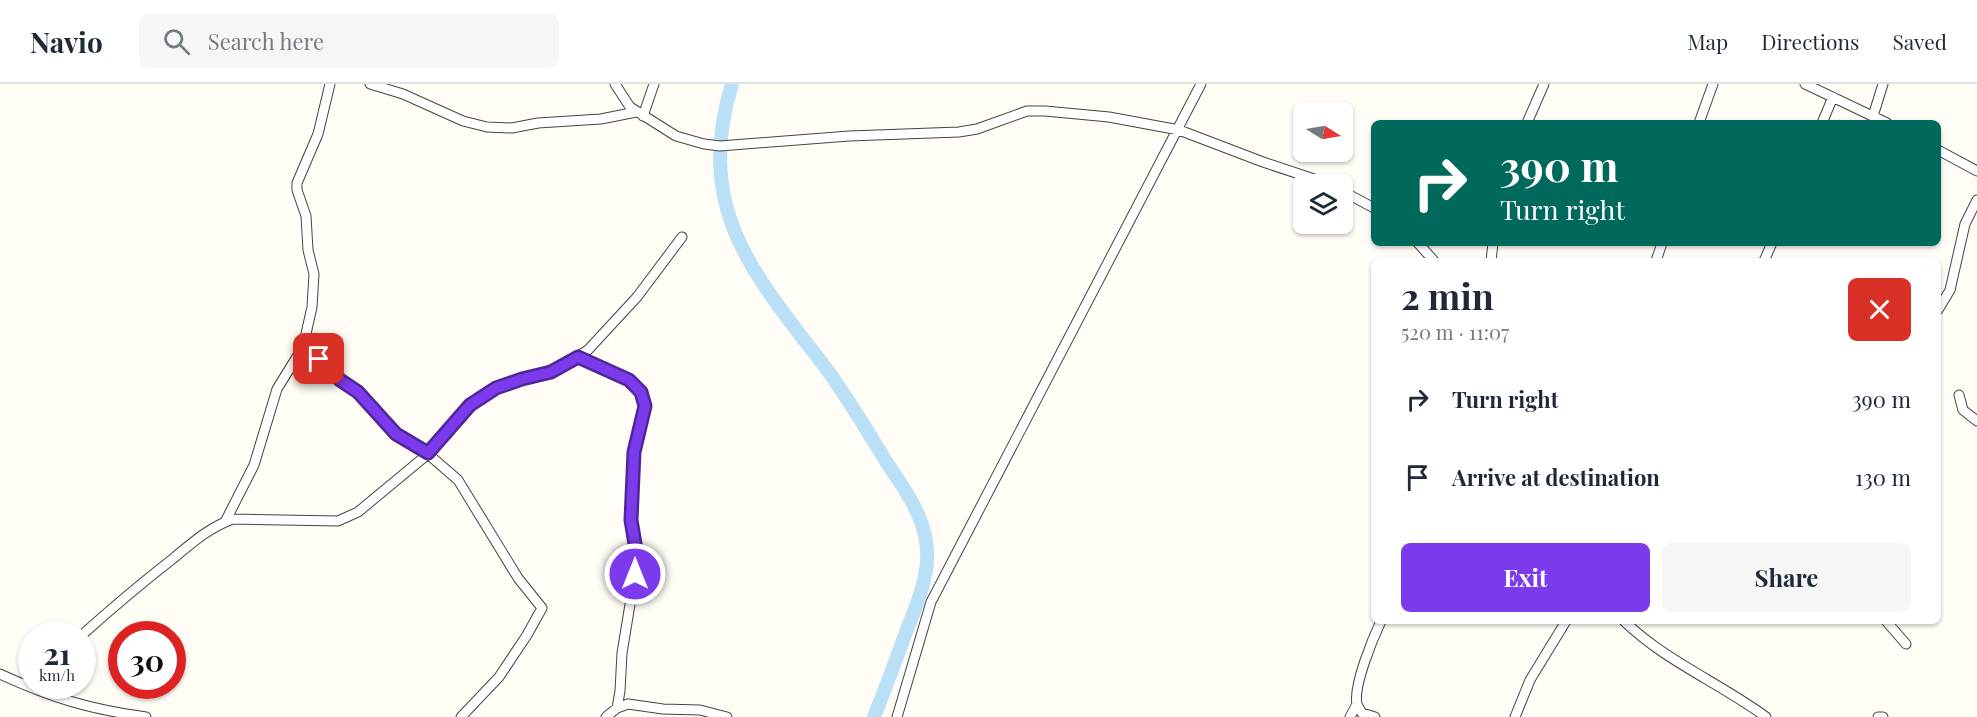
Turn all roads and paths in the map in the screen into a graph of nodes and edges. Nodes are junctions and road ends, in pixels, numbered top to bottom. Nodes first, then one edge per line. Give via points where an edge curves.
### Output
1 (330, 84) edge
2 (370, 84) edge
3 (615, 84) edge
4 (654, 84) edge
5 (1201, 84) edge
6 (1544, 84) edge
7 (1713, 84) edge
8 (1805, 84) edge
9 (1883, 84) edge
10 (1833, 97) junction
11 (639, 114) junction
12 (1873, 116) junction
13 (1528, 120) edge
14 (1700, 120) edge
15 (1823, 120) edge
16 (1881, 120) edge
17 (1179, 130) junction
18 (1941, 152) edge
19 (1977, 171) edge
20 (1299, 174) edge
21 (1353, 197) edge
22 (1977, 200) edge
23 (1371, 206) edge
24 (682, 237) dead end
25 (1421, 246) edge
26 (1431, 258) edge
27 (1941, 305) edge
28 (303, 347) junction
29 (578, 357) junction
30 (1959, 395) dead end
31 (1977, 421) edge
32 (428, 453) junction
33 (225, 522) junction
34 (96, 623) edge
35 (1379, 624) edge
36 (1564, 624) edge
37 (1628, 624) edge
38 (1889, 624) edge
39 (1906, 644) dead end
40 (0, 674) edge
41 (18, 681) edge
42 (58, 699) edge
43 (1357, 704) junction
44 (617, 708) junction
45 (146, 717) edge
46 (461, 717) edge
47 (606, 717) edge
48 (727, 717) edge
49 (897, 717) edge
50 (1350, 717) edge
51 (1375, 717) edge
52 (1515, 717) edge
53 (1766, 717) edge
54 (1878, 717) edge
55 (1883, 717) edge

1 - 28 street via 318,134 297,183 314,274
2 - 11 street via 487,127 512,128
3 - 11 street
4 - 11 street
5 - 17 street
6 - 13 street
7 - 14 street
8 - 10 street
9 - 12 street
10 - 12 street
10 - 15 street
11 - 17 street via 676,136 720,146 959,132 1027,111 1109,117
12 - 16 street
17 - 20 street
17 - 49 street via 931,602
18 - 19 street
21 - 23 street
22 - 27 street via 1965,224 1950,290
24 - 29 street via 618,319
25 - 26 street
28 - 32 street via 358,392 396,434
28 - 33 street via 282,377 254,465
29 - 32 street via 551,372 496,388 470,405
29 - 44 street via 629,380 641,392 645,406 634,452 631,520 637,556
30 - 31 street via 1963,410
32 - 33 street via 392,486 338,522
32 - 46 street via 458,480 518,578 542,608 499,677
33 - 34 street via 207,531
35 - 43 street via 1359,682
36 - 52 street via 1530,680
37 - 53 street via 1659,650
38 - 39 street
40 - 41 street
42 - 45 street
43 - 50 street
43 - 51 street via 1362,713
44 - 47 street
44 - 48 street via 628,704 700,710
54 - 55 street

